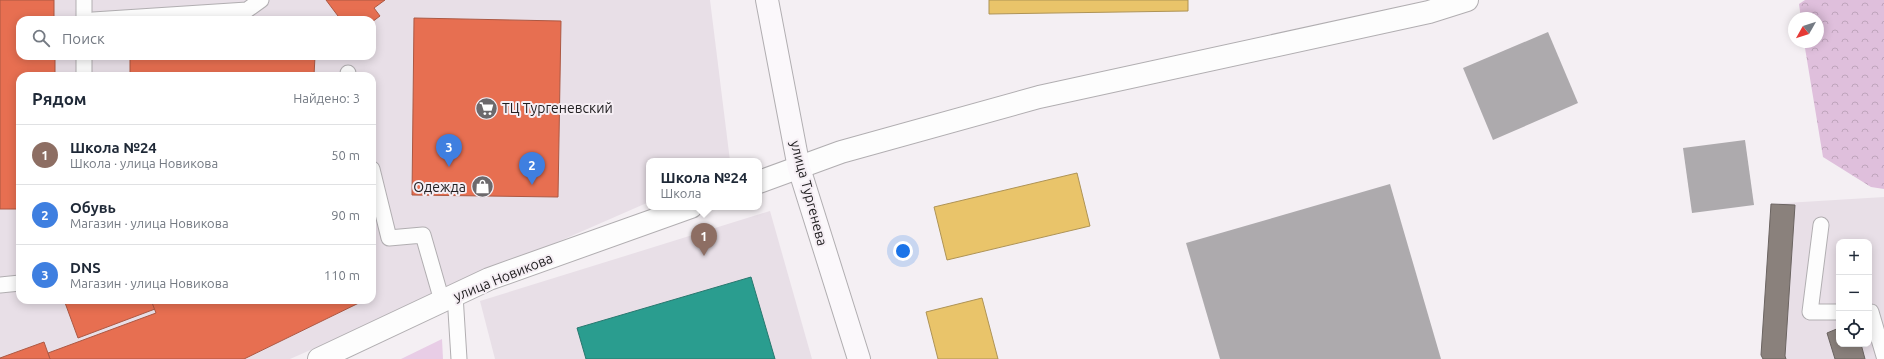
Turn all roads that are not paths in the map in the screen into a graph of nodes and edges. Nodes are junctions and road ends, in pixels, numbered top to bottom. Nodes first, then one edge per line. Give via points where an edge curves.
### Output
1 (84, 0) edge
2 (261, 0) edge
3 (767, 0) edge
4 (1464, 1) edge
5 (84, 16) edge
6 (155, 16) edge
7 (84, 60) edge
8 (84, 72) edge
9 (800, 168) junction
10 (762, 181) edge
11 (376, 186) edge
12 (683, 210) edge
13 (1821, 225) dead end
14 (16, 283) edge
15 (0, 285) edge
16 (449, 298) junction
17 (1836, 312) edge
18 (1872, 315) edge
19 (1884, 356) edge
20 (319, 359) edge
21 (459, 359) edge
22 (859, 359) edge

1 - 5 lane
2 - 6 lane via 247,10
3 - 9 main road, улица Тургенева
4 - 9 street via 1429,12 1039,96 841,152
7 - 8 lane
9 - 10 street
9 - 22 main road, улица Тургенева
11 - 16 lane via 389,238 423,235
12 - 16 street, улица Новикова via 489,279
13 - 17 lane via 1810,312
14 - 15 lane
16 - 20 street, улица Новикова
16 - 21 lane
18 - 19 lane

